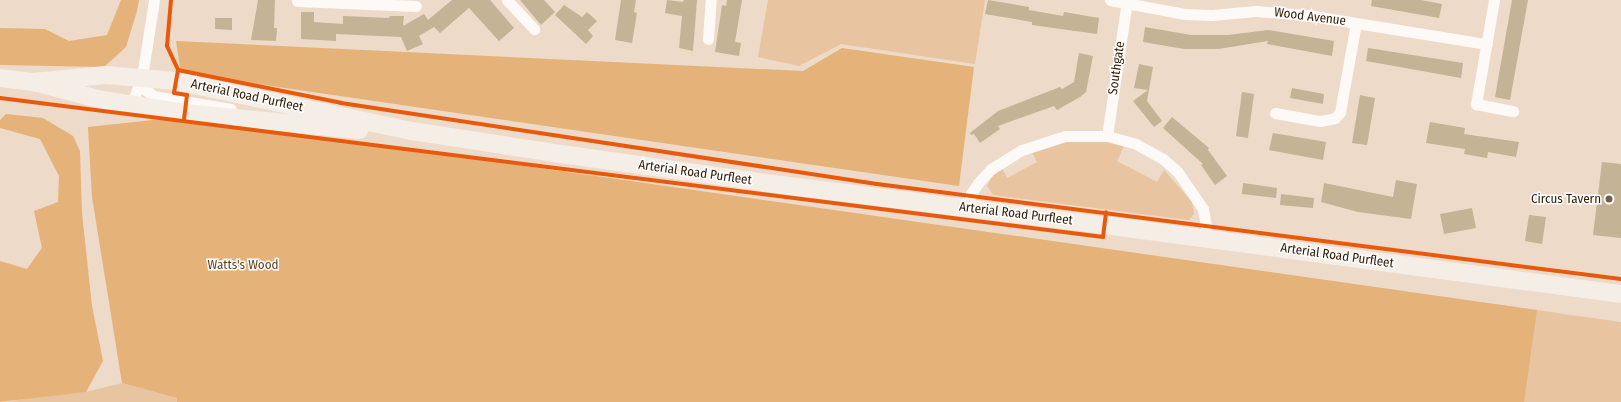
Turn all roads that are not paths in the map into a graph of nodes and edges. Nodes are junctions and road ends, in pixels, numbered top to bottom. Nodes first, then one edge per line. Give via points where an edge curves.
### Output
1 (154, 0) edge
2 (507, 0) edge
3 (711, 0) edge
4 (1110, 0) edge
5 (1494, 0) edge
6 (297, 1) edge
7 (325, 1) edge
8 (1126, 1) edge
9 (416, 6) dead end
10 (1356, 23) junction
11 (534, 29) dead end
12 (708, 39) dead end
13 (1486, 44) junction
14 (142, 77) junction
15 (0, 78) edge
16 (34, 82) junction
17 (131, 105) junction
18 (1513, 111) dead end
19 (1275, 113) dead end
20 (360, 130) junction
21 (412, 131) junction
22 (1107, 136) junction
23 (969, 208) junction
24 (1208, 238) junction
25 (1621, 294) edge

1 - 14 street
2 - 11 street
3 - 12 street
4 - 8 street, Wood Avenue
5 - 13 street
6 - 7 street
7 - 9 street
8 - 10 street, Wood Avenue via 1185,14 1212,15 1256,11
8 - 22 street, Southgate
10 - 13 street, Wood Avenue
10 - 19 street via 1340,112 1335,118 1320,121
13 - 18 street via 1476,104
14 - 16 main road, Arterial Road Purfleet via 106,76
14 - 17 street
14 - 20 street via 146,90 169,100
14 - 21 main road, Arterial Road Purfleet via 176,81
15 - 16 main road, Arterial Road Purfleet
16 - 17 main road, Arterial Road Purfleet
17 - 20 main road, Arterial Road Purfleet via 193,114
20 - 21 main road, Arterial Road Purfleet
21 - 23 main road, Arterial Road Purfleet via 781,185
22 - 23 street via 1065,136 1022,150 991,169 978,183 970,195
22 - 24 street via 1136,144 1163,159 1177,171 1202,209
23 - 24 main road, Arterial Road Purfleet
24 - 25 main road, Arterial Road Purfleet

